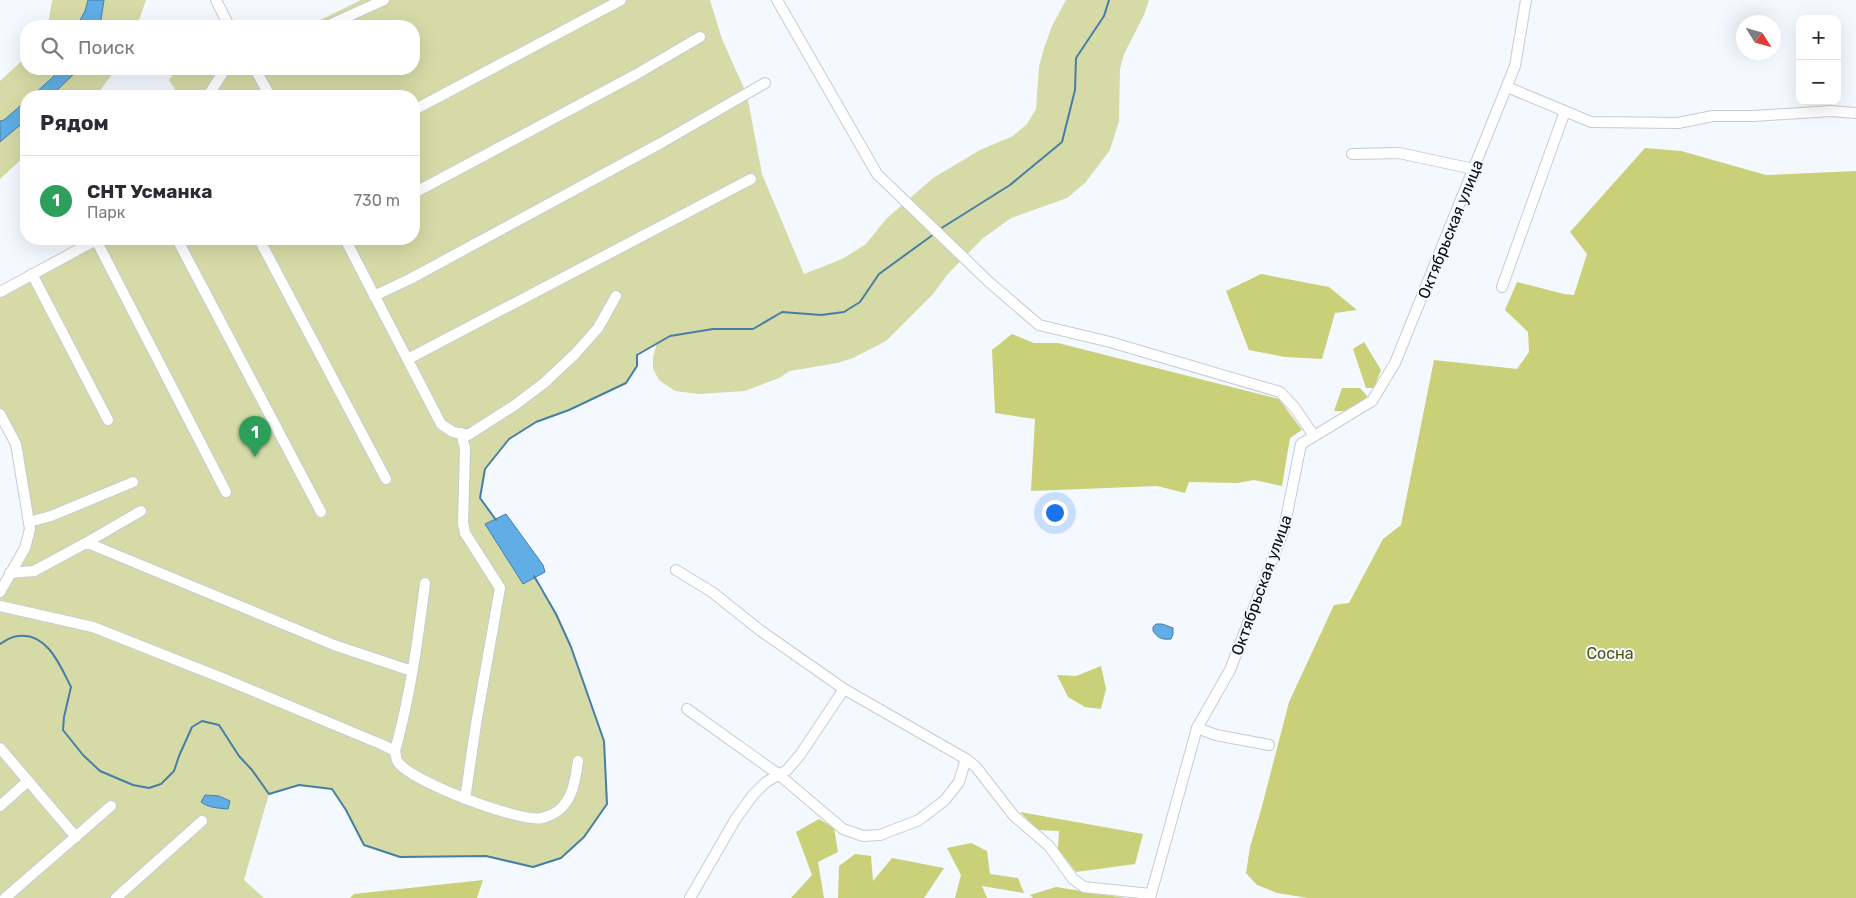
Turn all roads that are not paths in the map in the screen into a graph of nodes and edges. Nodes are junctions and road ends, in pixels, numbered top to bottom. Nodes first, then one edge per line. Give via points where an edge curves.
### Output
1 (216, 0) edge
2 (384, 0) edge
3 (621, 0) edge
4 (777, 0) edge
5 (1526, 0) edge
6 (226, 20) edge
7 (340, 20) edge
8 (700, 37) dead end
9 (221, 75) edge
10 (258, 75) edge
11 (765, 83) dead end
12 (1507, 87) junction
13 (212, 90) edge
14 (267, 90) edge
15 (420, 107) edge
16 (1565, 111) junction
17 (1856, 112) edge
18 (1352, 154) dead end
19 (1474, 169) junction
20 (751, 179) dead end
21 (420, 190) edge
22 (86, 245) edge
23 (100, 245) edge
24 (180, 245) edge
25 (262, 245) edge
26 (348, 245) edge
27 (32, 274) junction
28 (1502, 287) dead end
29 (0, 292) edge
30 (374, 296) junction
31 (616, 296) dead end
32 (408, 359) junction
33 (0, 414) edge
34 (108, 420) dead end
35 (461, 434) junction
36 (1314, 436) junction
37 (386, 479) dead end
38 (133, 482) dead end
39 (226, 492) dead end
40 (141, 511) dead end
41 (321, 512) dead end
42 (29, 522) junction
43 (84, 544) junction
44 (676, 570) dead end
45 (10, 573) junction
46 (425, 584) dead end
47 (0, 592) edge
48 (0, 606) edge
49 (412, 671) junction
50 (844, 689) junction
51 (687, 709) dead end
52 (1197, 728) junction
53 (1269, 746) dead end
54 (0, 748) edge
55 (395, 752) junction
56 (966, 759) junction
57 (578, 761) dead end
58 (778, 774) junction
59 (28, 781) junction
60 (465, 799) junction
61 (0, 806) edge
62 (111, 806) dead end
63 (202, 821) dead end
64 (76, 837) junction
65 (1151, 896) edge
66 (5, 898) edge
67 (116, 898) edge
68 (690, 898) edge

1 - 6 street
2 - 7 street
3 - 15 street
4 - 36 street via 877,174 1038,325 1110,342 1280,392
5 - 12 street, Октябрьская улица via 1515,66
8 - 21 street
9 - 13 street
10 - 14 street
11 - 30 street via 661,143
12 - 16 street
12 - 19 street, Октябрьская улица
16 - 17 street via 1591,122 1678,123 1713,116
16 - 28 street
18 - 19 street via 1399,153
19 - 36 street, Октябрьская улица via 1395,363 1372,401
20 - 32 street
22 - 27 street
23 - 39 street
24 - 41 street
25 - 37 street
26 - 30 street
27 - 29 street
27 - 34 street
30 - 32 street
31 - 35 street via 598,328 544,384 468,435
32 - 35 street via 441,424
33 - 42 street via 16,444
35 - 60 street via 465,448 465,533 500,588
36 - 52 street, Октябрьская улица via 1300,444 1284,528 1230,670
38 - 42 street
40 - 43 street
42 - 45 street via 25,548
43 - 45 street via 34,571
43 - 49 street via 334,645
44 - 50 street via 712,592 760,631
45 - 47 street
46 - 49 street
48 - 55 street via 93,627
49 - 55 street
50 - 56 street
50 - 58 street via 800,755 787,770
51 - 58 street
52 - 53 street
52 - 65 street, Октябрьская улица
54 - 59 street
55 - 60 street via 398,762 408,772
56 - 58 street via 959,782 945,800 919,820 880,835 863,836 844,829
56 - 65 street via 1014,816 1049,846 1073,879 1084,887
57 - 60 street via 573,791 559,810 543,818 528,818
58 - 68 street via 753,795 735,820
59 - 61 street
59 - 64 street
62 - 64 street
63 - 67 street
64 - 66 street

